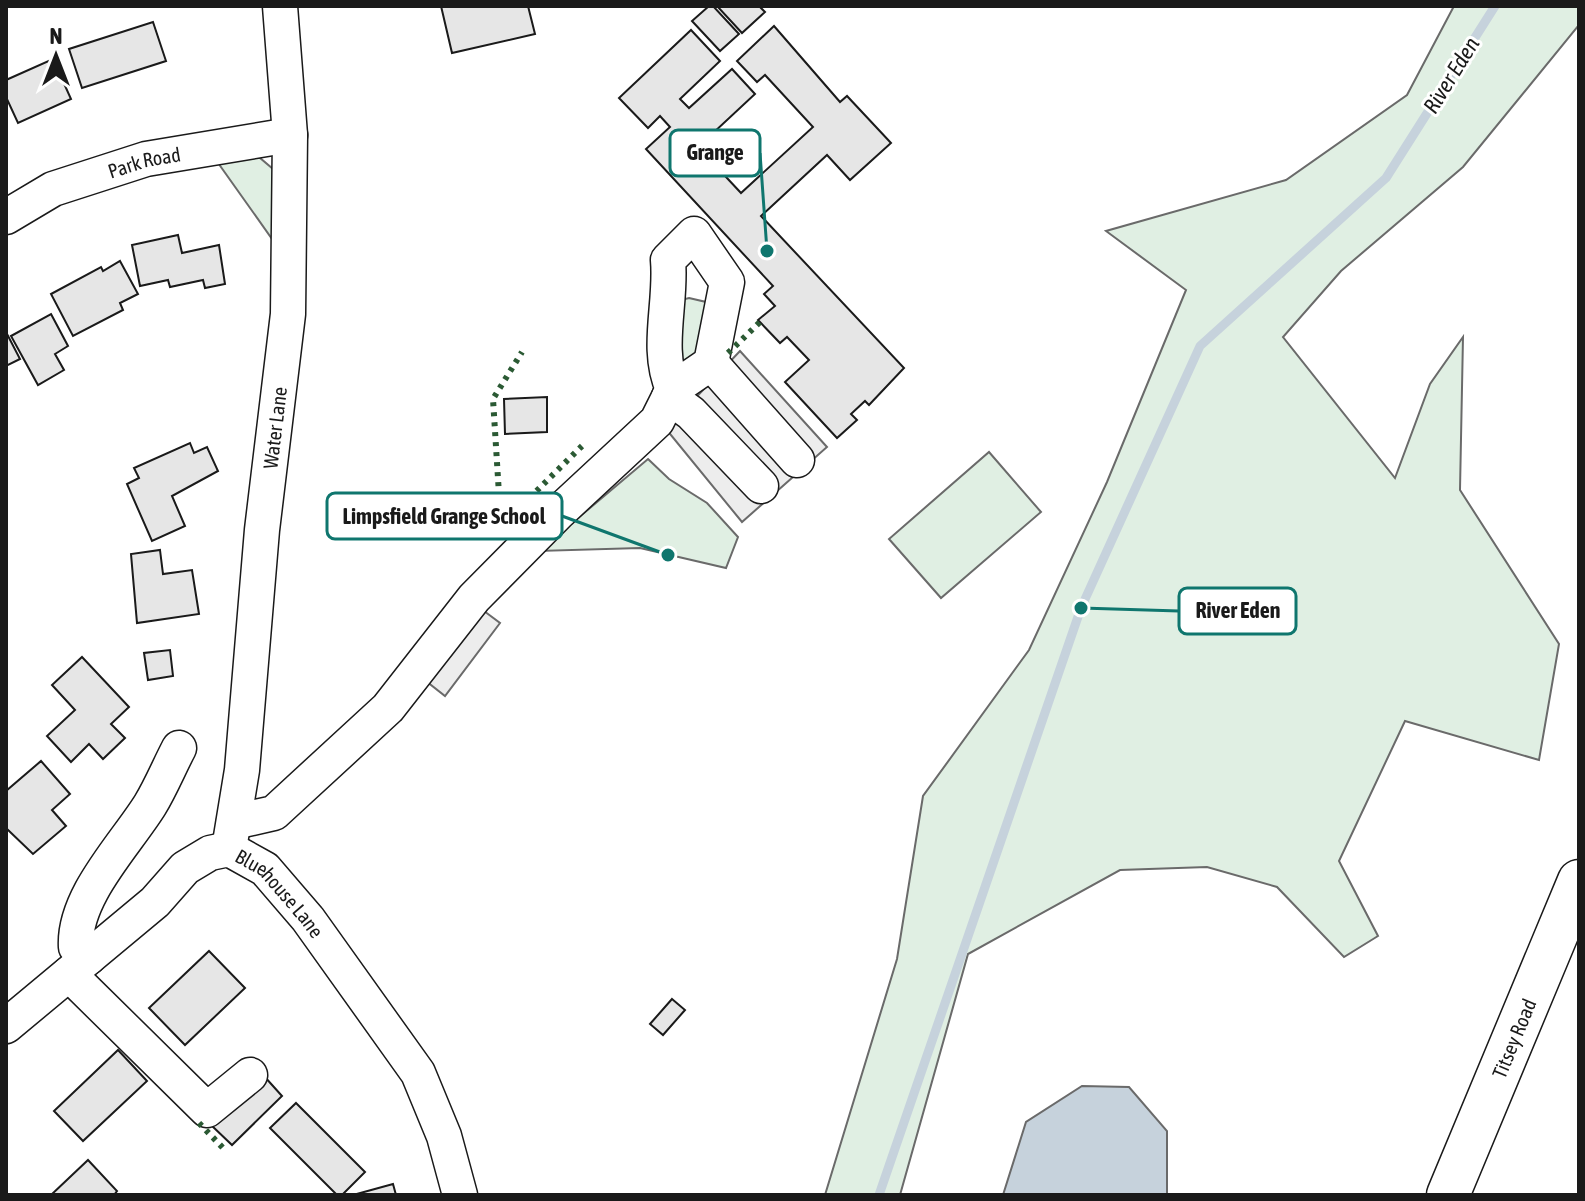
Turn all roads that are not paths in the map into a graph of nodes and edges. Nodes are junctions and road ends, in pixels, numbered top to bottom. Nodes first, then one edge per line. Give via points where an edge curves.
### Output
1 (284, 8) edge
2 (290, 135) junction
3 (6, 217) edge
4 (671, 286) junction
5 (727, 297) junction
6 (711, 363) junction
7 (671, 393) junction
8 (797, 460) dead end
9 (761, 486) dead end
10 (179, 748) dead end
11 (232, 836) junction
12 (1579, 881) edge
13 (79, 965) junction
14 (6, 1026) edge
15 (250, 1075) dead end
16 (460, 1195) edge
17 (1448, 1195) edge

1 - 2 street, Water Lane
2 - 3 street, Park Road via 146,159 53,189
2 - 11 street, Water Lane via 288,314
4 - 5 street
4 - 5 street via 668,260 694,234 727,282
4 - 7 street via 665,370
5 - 6 street
6 - 7 street
6 - 8 street
7 - 9 street
7 - 11 street via 657,421 474,598 388,708 274,813
10 - 13 street via 151,804 107,865 75,926
11 - 13 street, Bluehouse Lane via 185,868 155,902
11 - 16 street, Bluehouse Lane via 308,919 418,1073 444,1136
12 - 17 main road, Titsey Road
13 - 14 street, Bluehouse Lane
13 - 15 street via 207,1110

